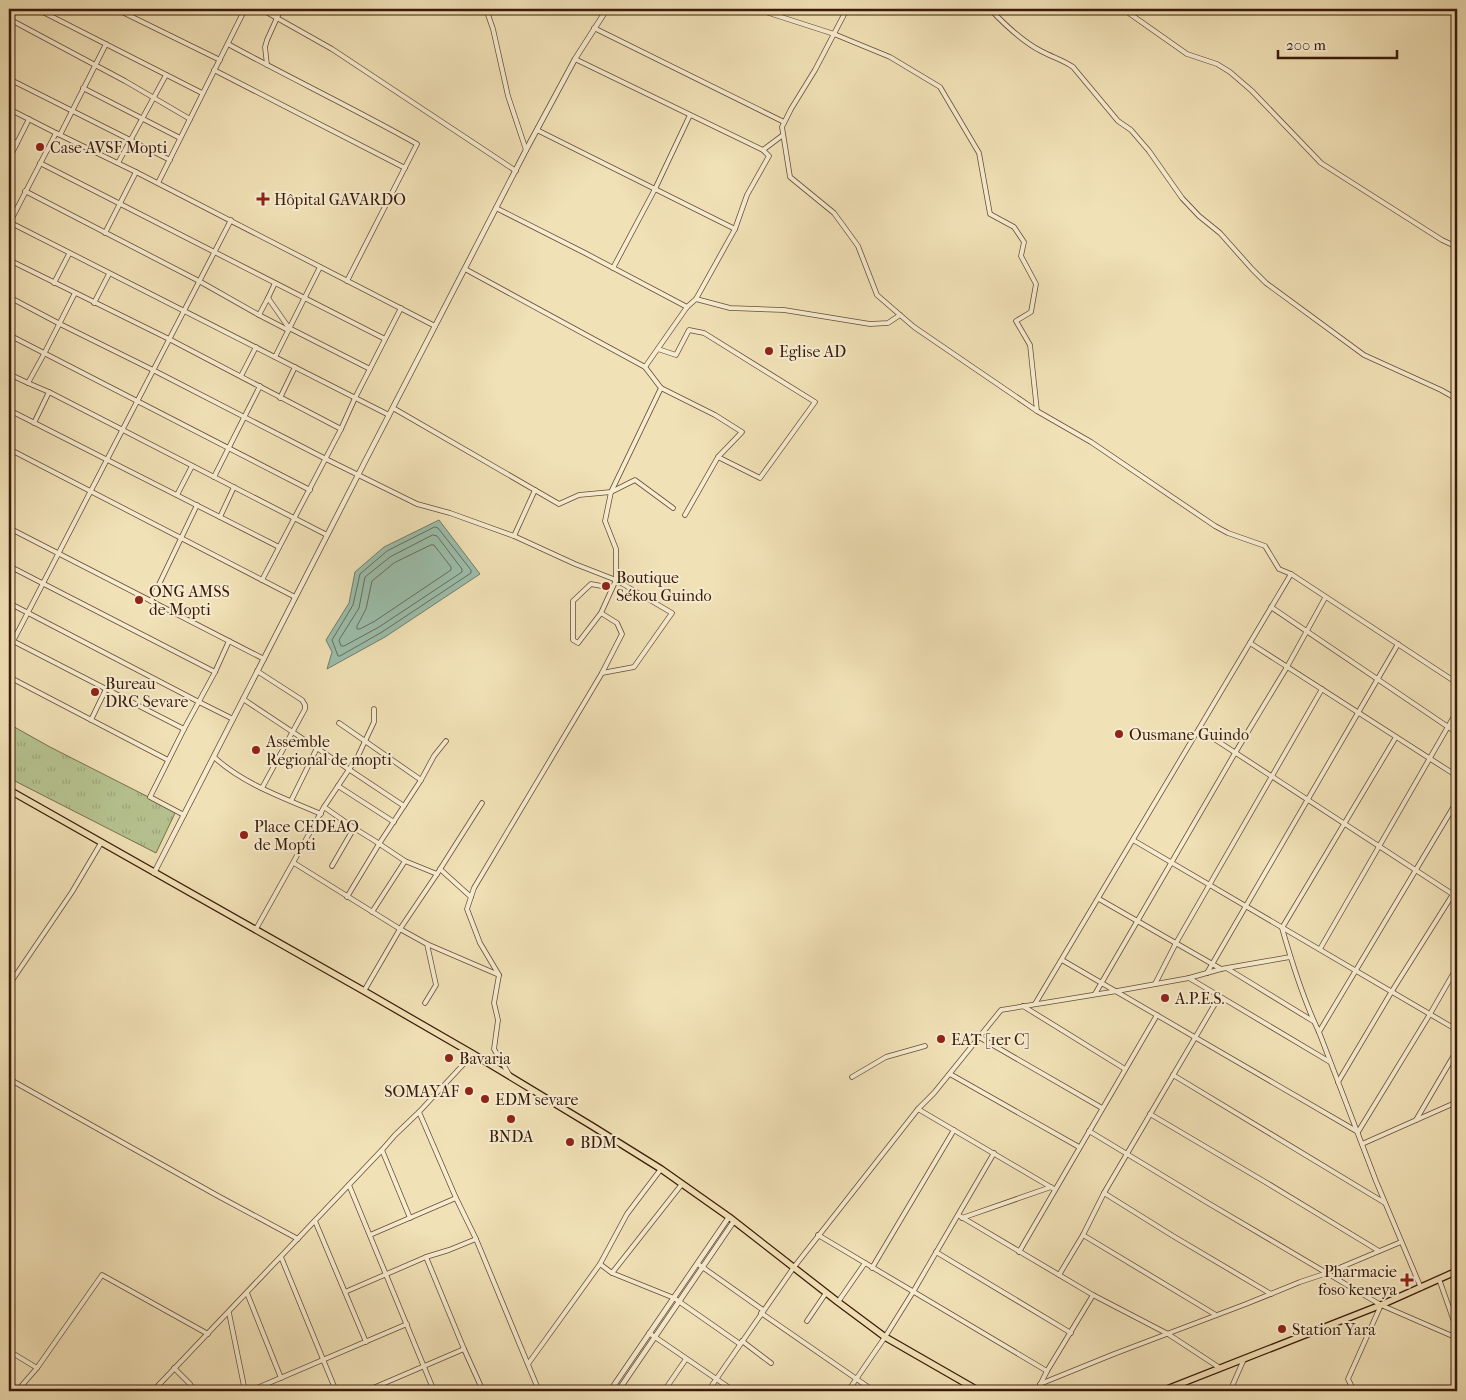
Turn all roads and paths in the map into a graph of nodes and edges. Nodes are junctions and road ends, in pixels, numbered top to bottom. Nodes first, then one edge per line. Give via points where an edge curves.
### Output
1 (37, 9) edge
2 (116, 9) edge
3 (245, 9) edge
4 (261, 9) edge
5 (281, 9) edge
6 (486, 9) edge
7 (607, 9) edge
8 (760, 9) edge
9 (847, 9) edge
10 (990, 9) edge
11 (1123, 9) edge
12 (276, 17) junction
13 (9, 19) edge
14 (594, 28) junction
15 (834, 34) junction
16 (106, 44) junction
17 (228, 44) junction
18 (575, 59) junction
19 (220, 60) junction
20 (94, 65) junction
21 (268, 65) junction
22 (214, 70) junction
23 (166, 75) junction
24 (9, 79) edge
25 (83, 88) junction
26 (202, 93) junction
27 (153, 98) junction
28 (9, 108) edge
29 (72, 111) junction
30 (690, 115) junction
31 (142, 118) junction
32 (29, 119) junction
33 (190, 119) junction
34 (784, 122) junction
35 (537, 130) junction
36 (58, 134) junction
37 (783, 135) junction
38 (180, 138) junction
39 (9, 139) edge
40 (130, 140) junction
41 (17, 143) junction
42 (526, 150) junction
43 (763, 150) junction
44 (9, 160) edge
45 (170, 160) junction
46 (40, 163) junction
47 (118, 163) junction
48 (405, 168) junction
49 (516, 170) junction
50 (136, 172) junction
51 (158, 183) junction
52 (655, 189) junction
53 (25, 191) junction
54 (120, 203) junction
55 (496, 208) junction
56 (230, 220) junction
57 (9, 223) edge
58 (735, 229) junction
59 (106, 232) junction
60 (1457, 247) edge
61 (214, 252) junction
62 (69, 254) junction
63 (9, 260) edge
64 (320, 267) junction
65 (613, 268) junction
66 (465, 269) junction
67 (109, 274) junction
68 (199, 281) junction
69 (347, 281) junction
70 (275, 282) junction
71 (54, 283) junction
72 (74, 293) junction
73 (9, 297) edge
74 (268, 298) junction
75 (304, 298) junction
76 (696, 299) junction
77 (94, 303) junction
78 (687, 307) junction
79 (401, 308) junction
80 (184, 310) junction
81 (259, 315) junction
82 (900, 315) junction
83 (60, 324) junction
84 (436, 326) junction
85 (288, 329) junction
86 (9, 335) edge
87 (169, 339) junction
88 (385, 339) junction
89 (256, 347) junction
90 (658, 349) junction
91 (44, 354) junction
92 (274, 357) junction
93 (294, 367) junction
94 (370, 368) junction
95 (645, 368) junction
96 (153, 370) junction
97 (9, 374) edge
98 (241, 376) junction
99 (28, 383) junction
100 (260, 386) junction
101 (662, 388) junction
102 (49, 392) junction
103 (280, 398) junction
104 (355, 398) junction
105 (1457, 399) edge
106 (137, 401) junction
107 (393, 408) junction
108 (9, 410) edge
109 (1037, 411) junction
110 (389, 415) junction
111 (244, 417) junction
112 (34, 422) junction
113 (122, 429) junction
114 (341, 430) junction
115 (229, 448) junction
116 (9, 449) edge
117 (718, 456) junction
118 (326, 459) junction
119 (106, 460) junction
120 (192, 466) junction
121 (358, 475) junction
122 (214, 477) junction
123 (234, 487) junction
124 (310, 490) junction
125 (535, 490) junction
126 (90, 491) junction
127 (611, 492) junction
128 (178, 496) junction
129 (197, 505) junction
130 (673, 508) dead end
131 (685, 515) dead end
132 (220, 517) junction
133 (294, 518) junction
134 (9, 528) edge
135 (327, 535) junction
136 (514, 536) junction
137 (181, 538) junction
138 (279, 547) junction
139 (58, 553) junction
140 (9, 566) edge
141 (1291, 574) junction
142 (262, 580) junction
143 (616, 580) junction
144 (43, 584) junction
145 (612, 588) junction
146 (295, 597) junction
147 (1325, 598) junction
148 (151, 601) junction
149 (9, 603) edge
150 (1271, 607) junction
151 (28, 613) junction
152 (601, 613) junction
153 (1308, 631) junction
154 (11, 640) edge
155 (229, 641) junction
156 (1250, 643) junction
157 (1398, 644) junction
158 (9, 649) edge
159 (264, 659) junction
160 (1288, 667) junction
161 (257, 671) junction
162 (215, 672) junction
163 (602, 673) junction
164 (9, 677) edge
165 (1378, 679) junction
166 (1457, 683) edge
167 (106, 689) junction
168 (1322, 689) junction
169 (243, 699) junction
170 (199, 702) junction
171 (374, 709) dead end
172 (1457, 711) edge
173 (1358, 712) junction
174 (234, 719) junction
175 (90, 720) junction
176 (339, 724) dead end
177 (1448, 727) junction
178 (184, 729) junction
179 (1199, 730) junction
180 (293, 731) junction
181 (1457, 733) edge
182 (1396, 737) junction
183 (364, 741) junction
184 (446, 741) dead end
185 (318, 748) junction
186 (1235, 753) junction
187 (214, 757) junction
188 (1430, 759) junction
189 (168, 760) junction
190 (349, 769) junction
191 (1457, 776) edge
192 (1272, 777) junction
193 (421, 780) junction
194 (338, 786) junction
195 (262, 788) junction
196 (9, 790) edge
197 (1308, 800) junction
198 (1457, 800) edge
199 (291, 801) junction
200 (482, 803) dead end
201 (404, 806) junction
202 (324, 807) junction
203 (320, 814) junction
204 (184, 815) junction
205 (394, 822) junction
206 (1344, 823) junction
207 (354, 828) junction
208 (1133, 840) junction
209 (101, 843) junction
210 (380, 844) junction
211 (1379, 847) junction
212 (404, 861) junction
213 (294, 863) junction
214 (1172, 863) junction
215 (332, 866) dead end
216 (440, 868) junction
217 (1416, 870) junction
218 (154, 873) junction
219 (437, 874) junction
220 (1210, 885) junction
221 (1455, 895) edge
222 (348, 897) junction
223 (471, 897) junction
224 (1099, 899) junction
225 (1246, 906) junction
226 (372, 912) junction
227 (1137, 921) junction
228 (1282, 928) junction
229 (400, 929) junction
230 (256, 930) junction
231 (1176, 943) junction
232 (427, 944) junction
233 (1320, 949) junction
234 (1290, 957) junction
235 (1062, 960) junction
236 (1213, 964) junction
237 (1457, 967) edge
238 (1221, 969) junction
239 (1228, 969) junction
240 (1356, 970) junction
241 (1207, 973) junction
242 (499, 975) junction
243 (1189, 978) junction
244 (1102, 984) junction
245 (1155, 984) junction
246 (9, 985) edge
247 (364, 991) junction
248 (1117, 991) junction
249 (1392, 991) junction
250 (1095, 994) junction
251 (1219, 997) junction
252 (425, 1003) dead end
253 (1035, 1004) junction
254 (1023, 1006) junction
255 (1430, 1014) junction
256 (1157, 1015) junction
257 (1314, 1021) junction
258 (1457, 1030) edge
259 (1319, 1032) junction
260 (979, 1037) junction
261 (1196, 1037) junction
262 (925, 1046) dead end
263 (1457, 1050) edge
264 (473, 1054) junction
265 (1330, 1062) junction
266 (1125, 1070) junction
267 (950, 1074) junction
268 (1173, 1075) junction
269 (511, 1077) junction
270 (852, 1077) dead end
271 (9, 1079) edge
272 (1338, 1082) junction
273 (1457, 1102) edge
274 (1102, 1108) junction
275 (918, 1109) junction
276 (419, 1112) junction
277 (1150, 1114) junction
278 (1416, 1120) junction
279 (954, 1130) junction
280 (1088, 1131) junction
281 (1358, 1132) junction
282 (1362, 1144) junction
283 (1079, 1147) junction
284 (382, 1150) junction
285 (994, 1153) junction
286 (1127, 1154) junction
287 (660, 1169) junction
288 (682, 1184) junction
289 (349, 1185) junction
290 (1053, 1188) junction
291 (1104, 1193) junction
292 (456, 1198) junction
293 (1385, 1204) junction
294 (958, 1215) junction
295 (410, 1218) junction
296 (962, 1218) junction
297 (732, 1219) junction
298 (315, 1221) junction
299 (370, 1235) junction
300 (818, 1235) junction
301 (1083, 1235) junction
302 (298, 1239) junction
303 (476, 1239) junction
304 (1401, 1242) junction
305 (1379, 1251) junction
306 (936, 1252) junction
307 (1018, 1252) junction
308 (281, 1257) junction
309 (426, 1257) junction
310 (865, 1263) junction
311 (600, 1264) junction
312 (700, 1266) junction
313 (794, 1267) junction
314 (872, 1268) junction
315 (1457, 1271) edge
316 (612, 1273) junction
317 (1327, 1273) junction
318 (386, 1274) junction
319 (1058, 1275) junction
320 (1439, 1279) junction
321 (1421, 1288) junction
322 (344, 1292) junction
323 (913, 1292) junction
324 (247, 1293) junction
325 (826, 1293) junction
326 (1271, 1294) junction
327 (1093, 1296) junction
328 (677, 1299) junction
329 (838, 1302) junction
330 (1381, 1305) junction
331 (228, 1312) junction
332 (762, 1312) junction
333 (1216, 1315) junction
334 (808, 1321) dead end
335 (407, 1324) junction
336 (1457, 1330) edge
337 (1071, 1332) junction
338 (649, 1333) junction
339 (208, 1334) junction
340 (1168, 1334) junction
341 (654, 1337) junction
342 (885, 1337) junction
343 (1457, 1338) edge
344 (366, 1342) junction
345 (741, 1342) junction
346 (464, 1349) junction
347 (9, 1351) edge
348 (686, 1359) junction
349 (1244, 1359) junction
350 (324, 1360) junction
351 (771, 1363) dead end
352 (528, 1364) junction
353 (424, 1367) junction
354 (37, 1368) junction
355 (174, 1368) junction
356 (1220, 1368) junction
357 (1047, 1371) junction
358 (281, 1378) junction
359 (856, 1379) junction
360 (716, 1380) junction
361 (382, 1384) junction
362 (1040, 1384) junction
363 (17, 1391) edge
364 (153, 1391) edge
365 (194, 1391) edge
366 (245, 1391) edge
367 (250, 1391) edge
368 (336, 1391) edge
369 (366, 1391) edge
370 (385, 1391) edge
371 (434, 1391) edge
372 (483, 1391) edge
373 (539, 1391) edge
374 (610, 1391) edge
375 (618, 1391) edge
376 (664, 1391) edge
377 (708, 1391) edge
378 (734, 1391) edge
379 (848, 1391) edge
380 (874, 1391) edge
381 (979, 1391) edge
382 (1037, 1391) edge
383 (1162, 1391) edge
384 (1230, 1391) edge
385 (1358, 1391) edge

1 - 16 street
2 - 19 street
3 - 17 street
4 - 12 street
5 - 12 street
6 - 42 street via 508,96
7 - 14 street
8 - 15 street
9 - 15 street
10 - 105 street via 1022,38 1073,67 1118,121 1131,130 1149,151 1182,198 1266,282 1364,355
11 - 60 street via 1187,54 1230,72 1321,163
12 - 21 street via 265,47
12 - 49 street via 332,49
13 - 20 street
14 - 18 street
14 - 34 street
15 - 34 street
15 - 109 street via 890,57 940,87 979,153 990,214 1014,227 1024,242 1022,256 1036,284 1031,312 1016,321 1030,345
16 - 20 street
16 - 23 street
17 - 19 street
17 - 21 street
18 - 30 street
18 - 35 street
19 - 22 street
20 - 25 street
20 - 27 street
21 - 48 street via 417,144
22 - 26 street
22 - 48 street
23 - 26 street
23 - 27 street
24 - 29 street
25 - 29 street
25 - 31 street
26 - 33 street
27 - 31 street
27 - 33 street
28 - 32 street
29 - 36 street
29 - 40 street
30 - 43 street
30 - 52 street
31 - 38 street
31 - 40 street
32 - 36 street
32 - 41 street
33 - 38 street
34 - 37 street
35 - 42 street
35 - 52 street
36 - 46 street
36 - 47 street
37 - 43 street
37 - 82 street via 790,177 834,214 858,246 877,295
38 - 45 street
39 - 41 street
40 - 45 street
40 - 47 street
41 - 44 street
42 - 49 street
43 - 58 street via 769,156 747,195
45 - 51 street
46 - 53 street
46 - 54 street
47 - 50 street
48 - 69 street
49 - 55 street
50 - 51 street
50 - 54 street
51 - 56 street
52 - 58 street
52 - 65 street
53 - 57 street
53 - 59 street
54 - 59 street
54 - 61 street
55 - 65 street
55 - 66 street
56 - 61 street
56 - 64 street
57 - 62 street
58 - 76 street
59 - 68 street
61 - 68 street
61 - 70 street
62 - 67 street
62 - 71 street
63 - 71 street
64 - 69 street
64 - 75 street
65 - 78 street
66 - 84 street
66 - 95 street
67 - 77 street
67 - 80 street
68 - 80 street
68 - 81 street
69 - 79 street
70 - 74 street
70 - 75 street
71 - 72 street
72 - 77 street
72 - 83 street
73 - 83 street
74 - 81 street
74 - 85 street
75 - 85 street
75 - 88 street
76 - 78 street
76 - 82 street via 730,308 784,310 870,324 888,323
77 - 87 street
78 - 90 street
79 - 84 street
79 - 88 street
80 - 87 street
80 - 89 street
81 - 85 street
82 - 109 street
83 - 91 street
83 - 96 street
84 - 107 street
85 - 92 street
85 - 94 street
86 - 91 street
87 - 96 street
87 - 98 street
88 - 94 street
89 - 92 street
89 - 98 street
90 - 95 street
90 - 117 street via 676,355 689,330 704,333 814,402 760,478
91 - 99 street
91 - 106 street
92 - 93 street
93 - 103 street
93 - 104 street
94 - 104 street
95 - 101 street
96 - 106 street
96 - 111 street
97 - 99 street
98 - 100 street
99 - 102 street
100 - 103 street
100 - 111 street
101 - 117 street via 742,432
101 - 127 street
102 - 112 street
102 - 113 street
103 - 114 street
104 - 110 street
104 - 114 street
106 - 113 street
106 - 115 street
107 - 110 street
107 - 125 street
108 - 112 street
109 - 141 street via 1091,442 1215,526 1265,546 1279,570
110 - 121 street
111 - 115 street
111 - 118 street
112 - 119 street
113 - 119 street
113 - 120 street
114 - 118 street
115 - 122 street
115 - 124 street
116 - 126 street
117 - 131 street
118 - 121 street
118 - 124 street
119 - 126 street
119 - 128 street
120 - 122 street
120 - 128 street
121 - 135 street
121 - 136 street via 417,504
122 - 123 street
123 - 132 street
123 - 133 street
124 - 133 street
125 - 127 street via 559,504 579,495
125 - 136 street
126 - 137 street
126 - 139 street
127 - 130 street via 635,480
127 - 143 street via 605,521 616,549
128 - 129 street
129 - 132 street
129 - 137 street
132 - 138 street
133 - 135 street
133 - 138 street
134 - 139 street
135 - 146 street
136 - 143 street
137 - 142 street
137 - 148 street
138 - 142 street
139 - 144 street
139 - 148 street
140 - 144 street
141 - 147 street
141 - 150 street
142 - 146 street
143 - 145 street
143 - 163 street via 672,613 634,668
144 - 151 street
144 - 162 street
145 - 152 street
145 - 152 street via 591,584 573,601 573,640 578,643
146 - 159 street
147 - 153 street
147 - 157 street
148 - 155 street
149 - 151 street
150 - 153 street
150 - 156 street
151 - 154 street
151 - 170 street
152 - 163 street via 616,623 622,634
153 - 160 street
153 - 165 street
154 - 158 street
154 - 167 street
155 - 159 street
155 - 162 street
156 - 160 street
156 - 179 street
157 - 165 street
157 - 166 street
159 - 161 street
160 - 168 street
160 - 186 street
161 - 169 street
161 - 180 street via 304,702 305,709
162 - 170 street
163 - 223 street
164 - 175 street
165 - 173 street
165 - 177 street
167 - 175 street
167 - 178 street
168 - 173 street
168 - 192 street
169 - 174 street
169 - 180 street
170 - 174 street
170 - 178 street
171 - 183 street via 374,722
172 - 177 street
173 - 182 street
173 - 197 street
174 - 187 street
175 - 189 street
176 - 183 street
177 - 181 street
177 - 188 street
178 - 189 street
179 - 186 street
179 - 208 street
180 - 185 street
180 - 195 street
182 - 188 street
182 - 206 street
183 - 190 street
183 - 193 street
184 - 193 street
185 - 190 street
185 - 199 street
186 - 192 street
186 - 214 street
187 - 195 street via 224,767
187 - 204 street
188 - 191 street
188 - 211 street
189 - 204 street via 150,797
190 - 194 street
190 - 201 street
192 - 197 street
192 - 220 street
193 - 201 street
194 - 202 street
194 - 205 street
195 - 199 street
196 - 209 main road
197 - 206 street
197 - 225 street
198 - 217 street
199 - 203 street
200 - 216 street
201 - 205 street
202 - 203 street
202 - 207 street
203 - 213 street
204 - 218 street
205 - 210 street
206 - 211 street
206 - 228 street
207 - 210 street
207 - 215 street
208 - 214 street
208 - 224 street
209 - 218 main road
209 - 246 street
210 - 212 street
210 - 222 street
211 - 217 street
211 - 233 street
212 - 219 street
212 - 226 street
213 - 222 street
213 - 230 street
214 - 220 street
214 - 227 street
216 - 219 street
216 - 223 street
217 - 221 street
217 - 240 street
218 - 230 main road
219 - 229 street
220 - 225 street
220 - 231 street
221 - 249 street
222 - 226 street
223 - 242 street via 467,909 480,943
224 - 227 street
224 - 235 street
225 - 228 street
225 - 236 street
226 - 229 street
227 - 231 street
227 - 244 street
228 - 233 street
228 - 234 street
229 - 232 street
229 - 247 street
230 - 247 main road
231 - 236 street
231 - 245 street
232 - 242 street
232 - 252 street via 436,985
233 - 240 street
234 - 239 street
234 - 257 street
235 - 244 street
235 - 253 street
236 - 238 street
236 - 241 street
237 - 255 street
238 - 239 street
238 - 241 street
239 - 257 street
240 - 249 street
240 - 259 street
241 - 243 street
242 - 269 street via 494,1003 498,1020 494,1049
243 - 245 street
243 - 251 street
244 - 248 street
244 - 250 street
245 - 248 street
247 - 264 main road
248 - 250 street
248 - 256 street
249 - 255 street
249 - 272 street
250 - 253 street
251 - 261 street
251 - 265 street
253 - 254 street
254 - 260 street via 1001,1010
254 - 266 street
255 - 258 street
255 - 281 street
256 - 261 street
256 - 266 street
257 - 259 street
259 - 265 street
260 - 267 street
260 - 274 street
261 - 268 street
261 - 281 street
262 - 270 street via 886,1057
263 - 278 street
264 - 269 main road
264 - 276 street
265 - 272 street
266 - 274 street
267 - 275 street
267 - 283 street
268 - 277 street
268 - 293 street
269 - 287 main road
271 - 302 street
272 - 281 street
273 - 278 street
274 - 280 street
275 - 279 street
275 - 300 street
276 - 284 street
276 - 292 street
277 - 286 street
277 - 305 street
278 - 282 street
279 - 285 street
279 - 314 street
280 - 283 street
280 - 286 street
281 - 282 street
282 - 293 street
283 - 290 street
284 - 289 street
284 - 295 street
285 - 290 street
285 - 294 street
286 - 291 street
286 - 317 street
287 - 288 main road
287 - 311 street via 627,1214
288 - 297 main road
288 - 316 street
289 - 298 street
289 - 299 street
290 - 296 street
290 - 307 street
291 - 301 street
291 - 326 street
292 - 295 street
292 - 303 street
293 - 304 street
294 - 296 street
294 - 306 street
295 - 299 street
296 - 307 street
297 - 312 street
297 - 313 main road
298 - 302 street
298 - 322 street
299 - 318 street
300 - 310 street
300 - 313 street
301 - 319 street
301 - 333 street
302 - 308 street
303 - 309 street
303 - 352 street
304 - 305 street
304 - 321 street
305 - 317 street
306 - 323 street
306 - 337 street
307 - 319 street
308 - 324 street
308 - 350 street
309 - 318 street
309 - 346 street
310 - 314 street
310 - 329 street
311 - 316 street
311 - 352 street
312 - 328 street
312 - 332 street
313 - 325 main road
313 - 332 street
314 - 323 street
315 - 320 main road
316 - 328 street
317 - 326 street
317 - 330 street
318 - 322 street
318 - 335 street
319 - 327 street
320 - 321 main road
320 - 336 street
321 - 330 main road
322 - 344 street
323 - 342 street
323 - 357 street
324 - 331 street
324 - 358 street
325 - 329 main road
325 - 334 street
326 - 333 street
327 - 337 street
327 - 340 street
328 - 338 street
328 - 341 street
328 - 345 street
329 - 342 main road
330 - 343 street
330 - 349 main road
330 - 385 street via 1348,1379 1353,1389
331 - 339 street
331 - 366 street
332 - 345 street
332 - 359 street
333 - 340 street
335 - 344 street
335 - 353 street
337 - 357 street
338 - 341 street
338 - 374 street
339 - 354 street via 102,1275
339 - 355 street
340 - 356 street
340 - 362 street
341 - 348 street
341 - 375 street
342 - 359 street
342 - 381 main road
344 - 350 street
345 - 351 street
345 - 360 street
346 - 353 street
346 - 372 street
347 - 354 street
348 - 360 street
348 - 376 street
349 - 356 main road
349 - 384 street
350 - 358 street
350 - 368 street
352 - 373 street
353 - 361 street
353 - 371 street
354 - 363 street
355 - 364 street
355 - 365 street
356 - 383 main road
357 - 362 street
358 - 367 street
359 - 379 street
359 - 380 street
360 - 377 street
360 - 378 street
361 - 369 street
361 - 370 street
362 - 382 street

